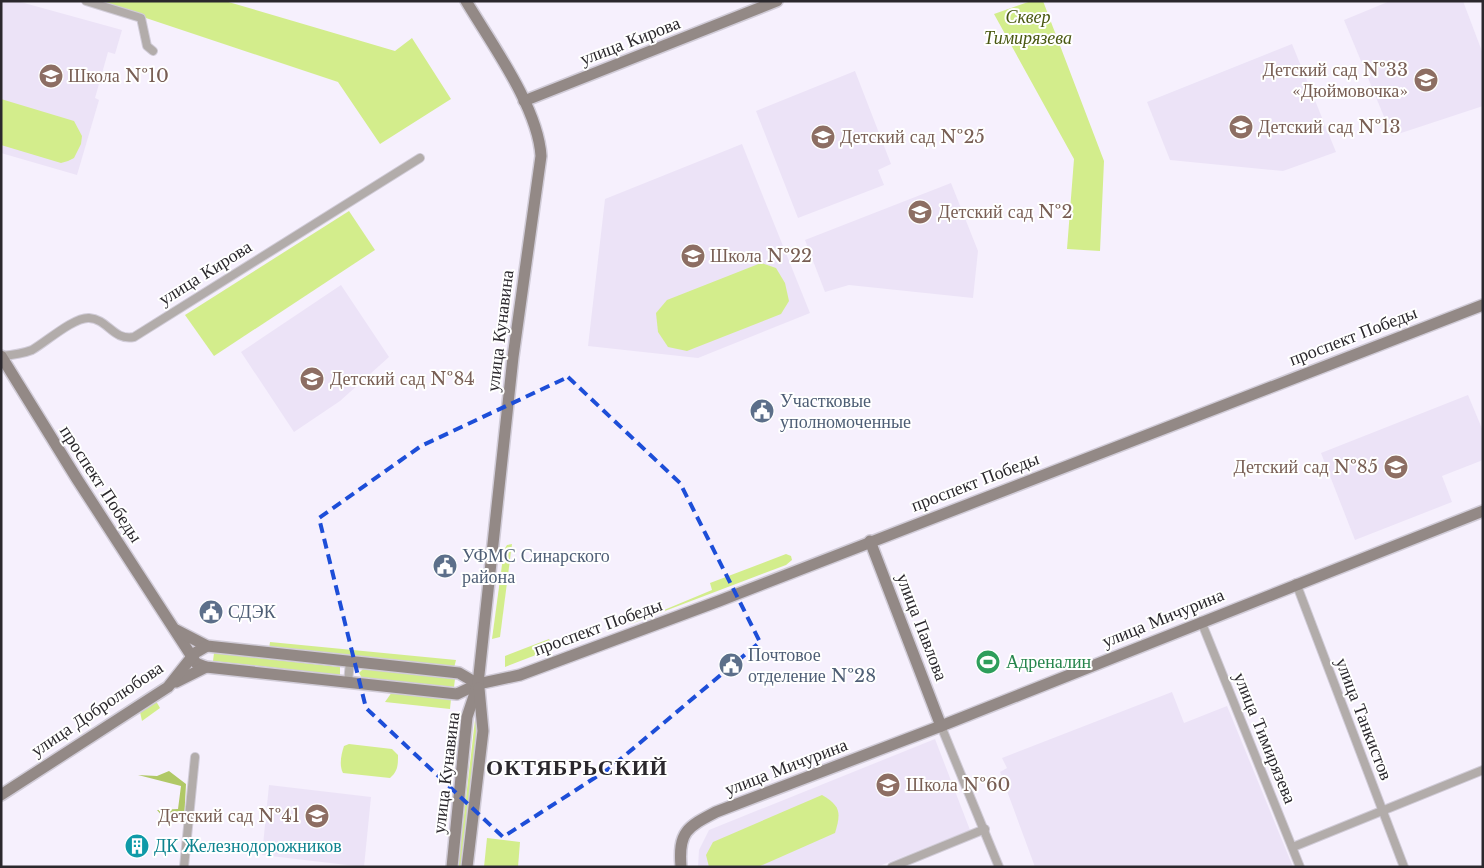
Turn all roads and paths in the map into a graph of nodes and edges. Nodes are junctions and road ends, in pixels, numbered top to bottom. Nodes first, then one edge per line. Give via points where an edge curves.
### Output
1 (86, 1) edge
2 (466, 1) edge
3 (777, 1) edge
4 (153, 50) dead end
5 (524, 101) junction
6 (420, 158) dead end
7 (1483, 305) edge
8 (1, 356) edge
9 (1482, 514) edge
10 (870, 541) junction
11 (1296, 583) junction
12 (1201, 621) junction
13 (174, 628) junction
14 (207, 646) junction
15 (191, 658) junction
16 (350, 661) junction
17 (206, 667) junction
18 (348, 683) junction
19 (478, 684) junction
20 (168, 686) junction
21 (942, 726) junction
22 (195, 757) dead end
23 (1483, 770) edge
24 (1, 795) edge
25 (1383, 810) junction
26 (985, 829) junction
27 (1292, 847) junction
28 (184, 867) edge
29 (452, 867) edge
30 (466, 867) edge
31 (681, 867) edge
32 (892, 867) edge
33 (999, 867) edge
34 (1300, 867) edge
35 (1404, 867) edge

1 - 4 street via 141,18 147,46
2 - 5 main road, улица Кунавина
3 - 5 main road, улица Кирова
5 - 19 main road, улица Кунавина via 540,143 541,156 514,357
6 - 8 street, улица Кирова via 134,336 117,336 101,321 89,318 78,320 32,350
7 - 10 main road, проспект Победы
8 - 13 main road, проспект Победы
9 - 11 main road, улица Мичурина
10 - 19 main road, проспект Победы via 520,675
10 - 21 main road, улица Павлова
11 - 12 main road, улица Мичурина
11 - 25 street, улица Танкистов
12 - 21 main road, улица Мичурина
12 - 27 street, улица Тимирязева
13 - 14 main road, проспект Победы
13 - 15 main road, проспект Победы
14 - 15 main road, улица Добролюбова
14 - 16 main road, проспект Победы
15 - 17 main road, проспект Победы
15 - 20 main road, улица Добролюбова
16 - 18 street
16 - 19 main road, проспект Победы via 459,673
17 - 18 main road, проспект Победы
17 - 20 main road
18 - 19 main road, проспект Победы via 457,694
19 - 29 main road, улица Кунавина via 467,716
19 - 30 main road, улица Кунавина via 483,731
20 - 24 main road, улица Добролюбова
21 - 26 street
21 - 31 main road, улица Мичурина via 716,812 689,826 679,848
22 - 28 street
23 - 25 street
25 - 27 street
25 - 35 street, улица Танкистов
26 - 32 street
26 - 33 street
27 - 34 street, улица Тимирязева

